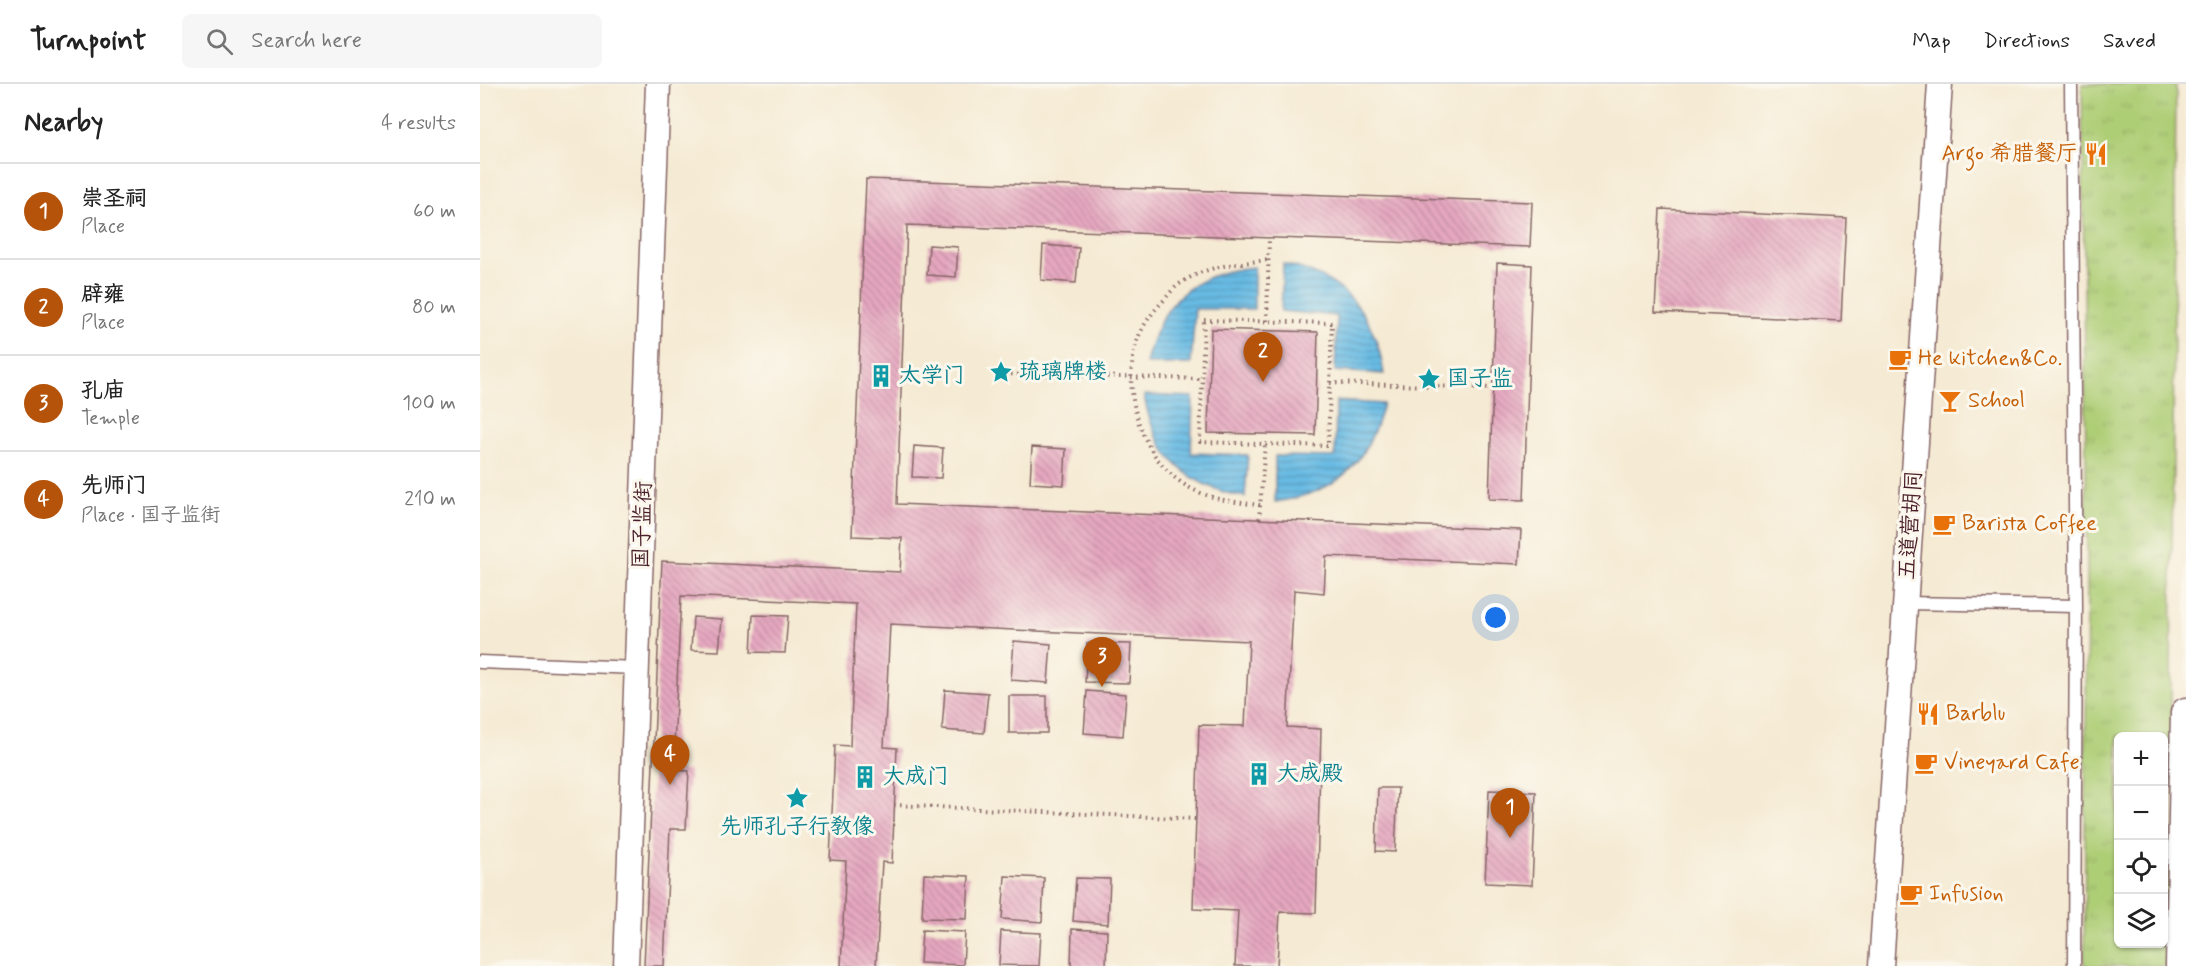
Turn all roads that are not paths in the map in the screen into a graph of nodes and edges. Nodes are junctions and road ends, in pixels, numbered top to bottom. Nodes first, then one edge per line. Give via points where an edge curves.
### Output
1 (658, 84) edge
2 (1940, 84) edge
3 (2071, 84) edge
4 (1905, 603) junction
5 (2076, 606) junction
6 (480, 662) edge
7 (637, 668) junction
8 (2186, 712) edge
9 (626, 966) edge
10 (1881, 966) edge
11 (2074, 966) edge
12 (2181, 966) edge

1 - 7 street, 国子监街
2 - 4 street, 五道营胡同
3 - 5 lane
4 - 5 lane
4 - 10 street, 五道营胡同
5 - 11 lane
6 - 7 lane
7 - 9 street, 国子监街
8 - 12 street

